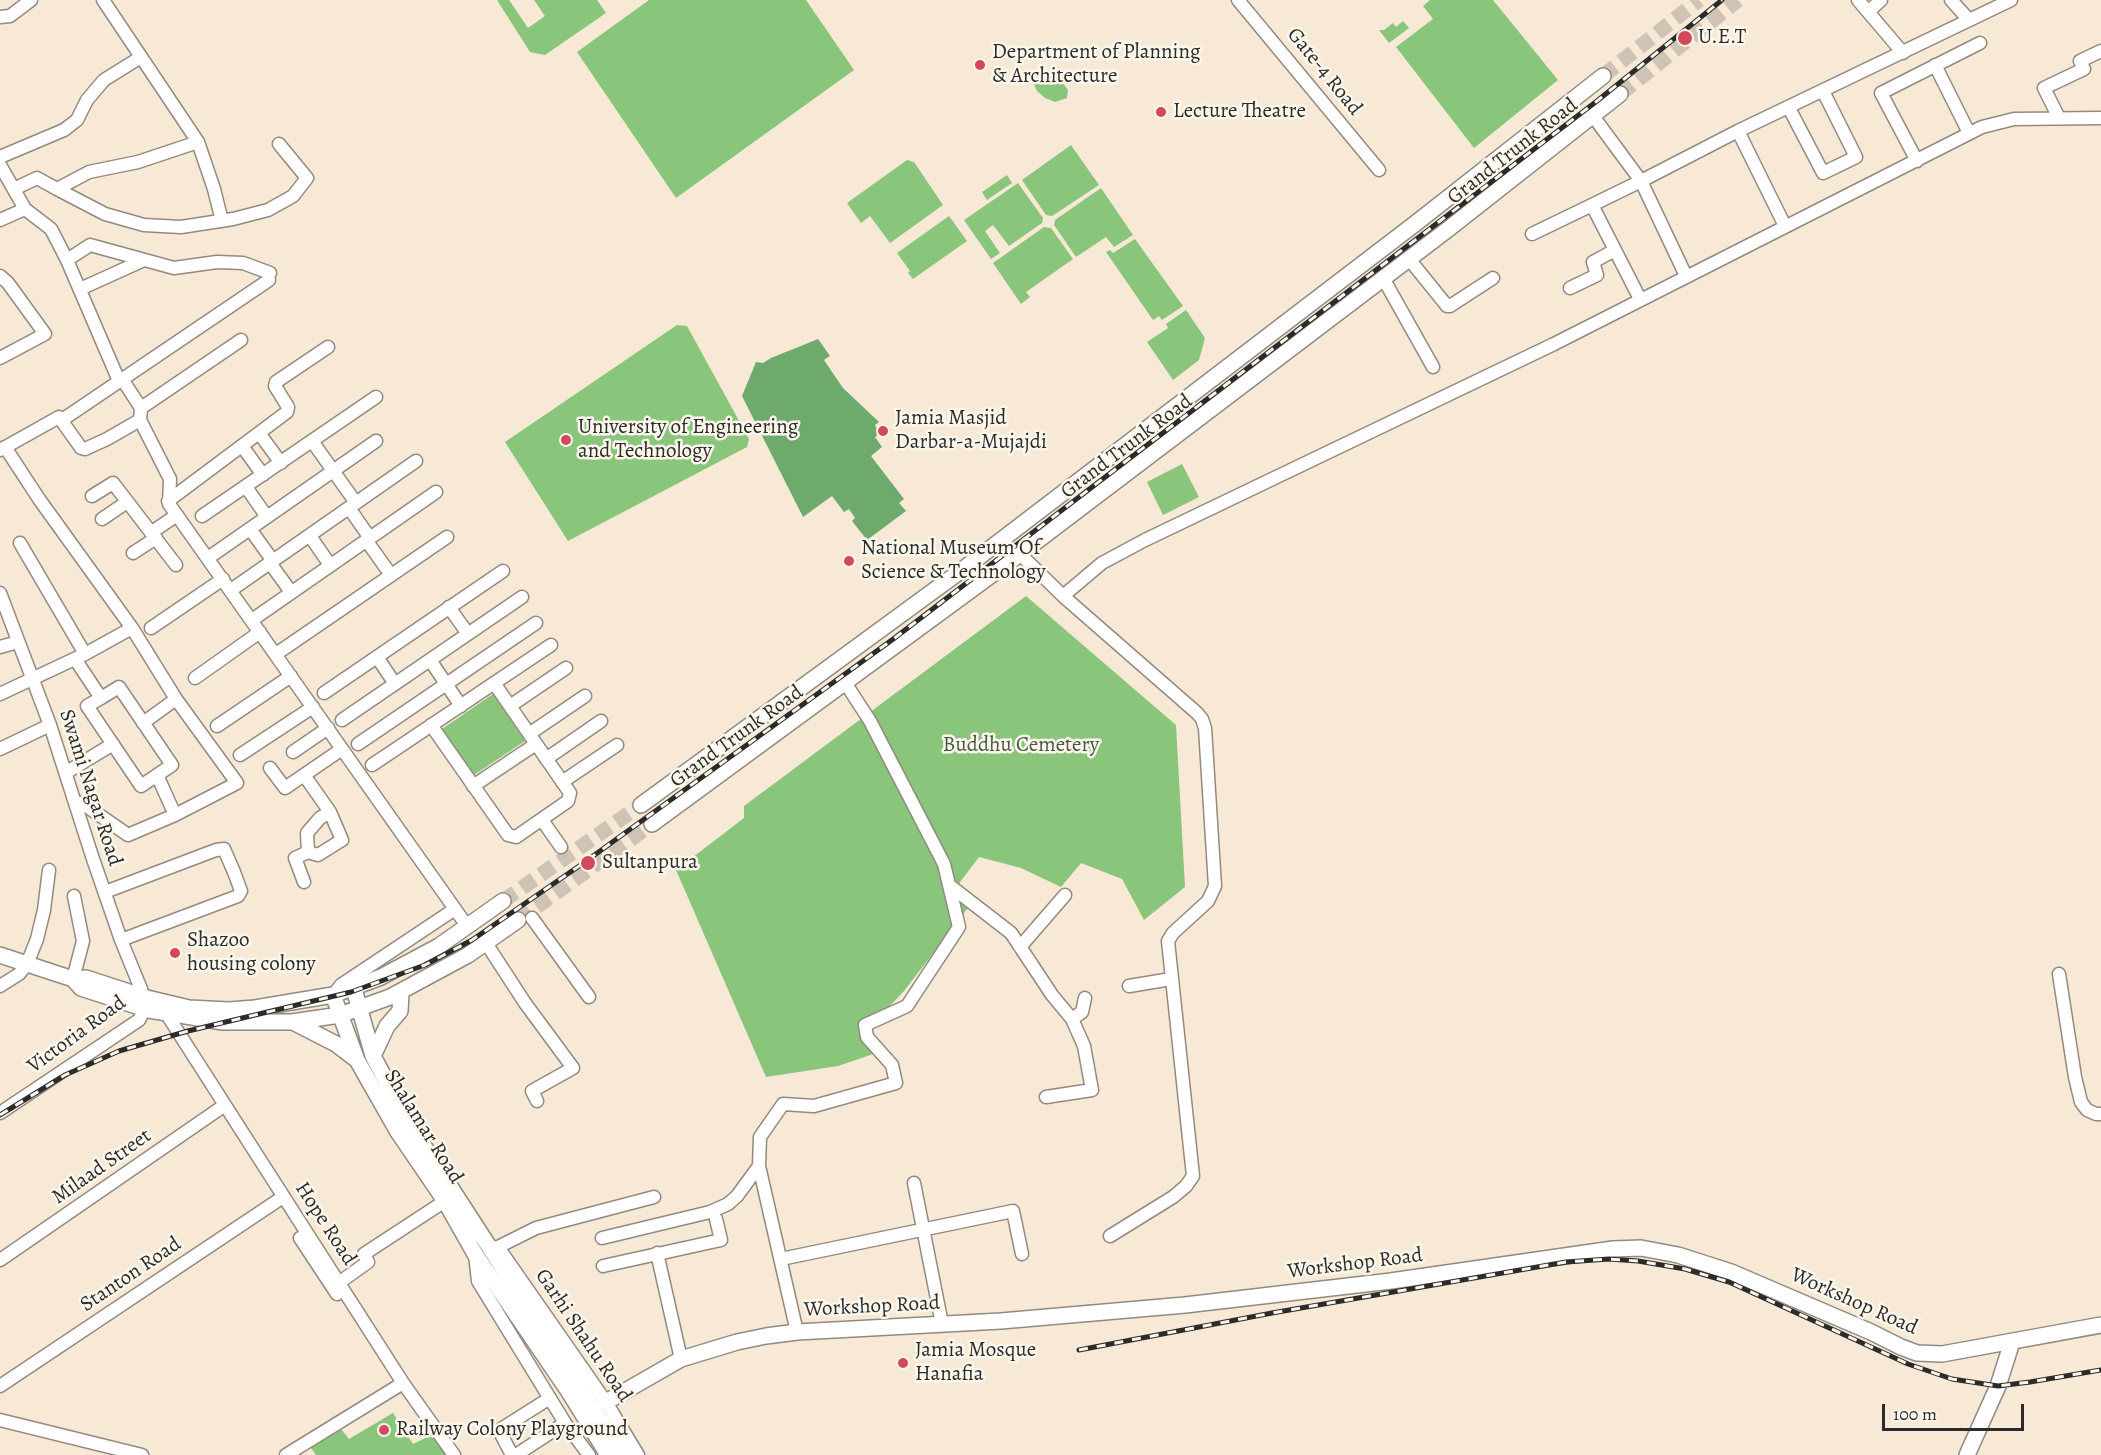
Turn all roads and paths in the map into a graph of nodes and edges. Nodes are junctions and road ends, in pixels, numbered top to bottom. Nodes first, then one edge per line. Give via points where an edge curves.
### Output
1 (31, 0) edge
2 (103, 0) edge
3 (1238, 0) edge
4 (1858, 0) edge
5 (1881, 0) edge
6 (1951, 0) edge
7 (2011, 0) edge
8 (1868, 12) junction
9 (0, 17) edge
10 (1969, 21) junction
11 (1980, 43) dead end
12 (2101, 51) edge
13 (1903, 52) junction
14 (141, 57) junction
15 (1935, 65) junction
16 (1603, 76) tunnel mouth
17 (1823, 91) junction
18 (1620, 94) tunnel mouth
19 (1789, 108) junction
20 (1593, 116) junction
21 (2101, 117) edge
22 (2059, 118) junction
23 (1738, 131) junction
24 (1969, 133) junction
25 (198, 142) junction
26 (279, 144) dead end
27 (0, 157) edge
28 (1917, 161) junction
29 (0, 165) edge
30 (1379, 170) dead end
31 (1641, 181) junction
32 (14, 189) junction
33 (57, 189) junction
34 (1592, 206) junction
35 (25, 209) junction
36 (1434, 209) junction
37 (0, 220) edge
38 (222, 221) junction
39 (1785, 226) junction
40 (1447, 230) junction
41 (1532, 234) dead end
42 (1615, 250) junction
43 (1409, 259) junction
44 (67, 260) junction
45 (144, 260) junction
46 (0, 276) edge
47 (1686, 276) junction
48 (1383, 278) junction
49 (1493, 278) dead end
50 (1570, 288) dead end
51 (80, 289) junction
52 (1640, 299) junction
53 (241, 340) dead end
54 (328, 347) dead end
55 (2, 353) edge
56 (1433, 367) dead end
57 (120, 380) junction
58 (376, 397) dead end
59 (141, 414) junction
60 (62, 420) junction
61 (259, 433) junction
62 (312, 441) junction
63 (376, 441) dead end
64 (242, 446) junction
65 (3, 448) edge
66 (416, 461) dead end
67 (281, 463) junction
68 (333, 471) junction
69 (263, 475) junction
70 (246, 487) junction
71 (436, 492) dead end
72 (92, 496) dead end
73 (168, 501) junction
74 (127, 502) junction
75 (352, 506) junction
76 (177, 515) junction
77 (202, 516) dead end
78 (267, 517) junction
79 (102, 519) dead end
80 (250, 529) junction
81 (154, 535) junction
82 (310, 536) junction
83 (447, 537) dead end
84 (368, 539) junction
85 (20, 543) dead end
86 (133, 553) dead end
87 (1020, 554) junction
88 (208, 558) junction
89 (272, 562) junction
90 (176, 565) dead end
91 (330, 565) junction
92 (503, 571) dead end
93 (391, 575) junction
94 (223, 579) junction
95 (231, 590) junction
96 (291, 592) junction
97 (0, 593) edge
98 (1063, 596) junction
99 (522, 597) dead end
100 (449, 608) junction
101 (252, 620) junction
102 (536, 623) dead end
103 (132, 628) junction
104 (151, 628) dead end
105 (260, 632) junction
106 (468, 634) junction
107 (18, 642) junction
108 (551, 645) dead end
109 (0, 647) edge
110 (276, 654) junction
111 (80, 656) junction
112 (377, 657) junction
113 (430, 660) junction
114 (566, 668) dead end
115 (291, 676) junction
116 (195, 678) dead end
117 (31, 679) junction
118 (494, 683) junction
119 (395, 684) junction
120 (447, 684) junction
121 (846, 684) junction
122 (324, 693) dead end
123 (0, 694) edge
124 (585, 696) dead end
125 (101, 698) junction
126 (176, 699) junction
127 (461, 706) junction
128 (510, 706) junction
129 (313, 707) junction
130 (342, 720) dead end
131 (601, 721) dead end
132 (143, 723) junction
133 (50, 725) junction
134 (431, 725) junction
135 (217, 726) dead end
136 (328, 728) junction
137 (533, 739) junction
138 (112, 744) junction
139 (358, 744) dead end
140 (617, 745) dead end
141 (0, 749) edge
142 (342, 749) junction
143 (293, 752) dead end
144 (240, 755) dead end
145 (546, 759) junction
146 (372, 765) dead end
147 (270, 768) dead end
148 (66, 772) junction
149 (157, 775) junction
150 (304, 775) junction
151 (562, 782) junction
152 (473, 786) junction
153 (76, 804) junction
154 (641, 805) tunnel mouth
155 (330, 812) junction
156 (175, 815) junction
157 (542, 820) junction
158 (652, 824) tunnel mouth
159 (561, 847) dead end
160 (308, 852) junction
161 (49, 870) dead end
162 (304, 882) dead end
163 (949, 885) junction
164 (105, 892) junction
165 (1065, 895) dead end
166 (74, 896) dead end
167 (503, 901) tunnel mouth
168 (455, 909) junction
169 (525, 919) joint
170 (467, 926) junction
171 (121, 940) junction
172 (486, 943) junction
173 (1020, 947) junction
174 (0, 955) edge
175 (27, 964) junction
176 (2059, 974) dead end
177 (73, 979) junction
178 (1171, 979) junction
179 (0, 986) edge
180 (1129, 986) dead end
181 (354, 989) junction
182 (401, 993) junction
183 (333, 995) junction
184 (589, 997) dead end
185 (1085, 998) dead end
186 (142, 1002) junction
187 (360, 1008) junction
188 (166, 1013) junction
189 (340, 1015) junction
190 (1072, 1019) junction
191 (292, 1022) junction
192 (374, 1056) junction
193 (357, 1060) junction
194 (1046, 1097) dead end
195 (537, 1101) dead end
196 (225, 1105) junction
197 (0, 1113) edge
198 (2101, 1114) edge
199 (759, 1166) junction
200 (914, 1183) dead end
201 (654, 1197) dead end
202 (280, 1199) junction
203 (445, 1202) junction
204 (716, 1219) dead end
205 (923, 1229) junction
206 (1110, 1236) dead end
207 (602, 1238) dead end
208 (494, 1247) junction
209 (657, 1253) junction
210 (475, 1254) junction
211 (1022, 1254) dead end
212 (781, 1258) junction
213 (0, 1260) edge
214 (603, 1266) dead end
215 (495, 1272) junction
216 (338, 1288) junction
217 (942, 1324) junction
218 (2101, 1325) edge
219 (797, 1332) junction
220 (2012, 1341) junction
221 (681, 1359) junction
222 (403, 1383) junction
223 (0, 1386) edge
224 (550, 1398) junction
225 (606, 1402) junction
226 (0, 1420) edge
227 (565, 1423) junction
228 (142, 1455) edge
229 (286, 1455) edge
230 (454, 1455) edge
231 (514, 1455) edge
232 (589, 1455) edge
233 (608, 1455) edge
234 (624, 1455) edge
235 (638, 1455) edge
236 (1967, 1455) edge

1 - 9 street via 10,16
2 - 14 street
3 - 30 street, Gate-4 Road
4 - 8 street
5 - 8 street
6 - 10 street
7 - 10 street
8 - 13 street
10 - 13 street
11 - 15 street
12 - 22 street via 2080,61 2084,69 2044,88
13 - 17 street
14 - 25 street
14 - 27 street via 104,80 77,120 64,130
15 - 24 street
15 - 28 street via 1881,93
16 - 36 main road, Grand Trunk Road
17 - 19 street
17 - 19 street via 1856,157 1822,173
18 - 20 main road, Grand Trunk Road
19 - 23 street
20 - 31 street
20 - 40 main road, Grand Trunk Road
21 - 22 street
22 - 24 street via 1999,121
23 - 31 street
23 - 39 street
24 - 28 street
25 - 33 street via 138,162 89,172
25 - 38 street
26 - 38 street via 307,178 293,196 268,210
28 - 39 street
29 - 32 street
31 - 34 street
31 - 47 street
32 - 33 street via 37,178
32 - 35 street
33 - 38 street via 105,214 144,225 182,227
34 - 41 street
34 - 42 street
35 - 37 street
35 - 44 street via 51,229
36 - 40 main road
36 - 154 main road, Grand Trunk Road via 966,567
39 - 47 street
40 - 43 main road, Grand Trunk Road
42 - 50 street via 1593,262 1597,274
42 - 52 street
43 - 48 main road, Grand Trunk Road
43 - 49 street via 1447,306
44 - 45 street via 90,244
44 - 51 street
45 - 51 street
45 - 57 street via 174,268 243,263 269,277
46 - 55 street via 45,334
47 - 52 street
48 - 56 street
48 - 87 main road, Grand Trunk Road
51 - 57 street
52 - 98 street via 1145,540 1102,563
53 - 59 street
54 - 61 street via 276,382 288,410
57 - 59 street
57 - 60 street
58 - 62 street
59 - 60 street via 85,449
59 - 73 street via 170,479
60 - 65 street via 53,419
61 - 64 street
61 - 67 street
62 - 67 street
62 - 68 street
63 - 68 street
64 - 69 street
64 - 73 street
65 - 103 street
66 - 75 street
67 - 69 street
68 - 75 street
68 - 78 street
69 - 70 street
70 - 77 street
70 - 78 street
71 - 84 street
72 - 74 street via 113,483
73 - 76 street
74 - 79 street
74 - 81 street
75 - 82 street
75 - 84 street
76 - 81 street
76 - 88 street
78 - 80 street
80 - 88 street
80 - 89 street
81 - 86 street
81 - 90 street
82 - 89 street
82 - 91 street
83 - 93 street
84 - 91 street
84 - 93 street
85 - 111 street
87 - 98 street
87 - 121 main road, Grand Trunk Road
88 - 94 street
89 - 95 street
89 - 96 street
91 - 96 street
92 - 100 street
93 - 110 street
94 - 95 street
94 - 104 street
95 - 101 street
96 - 101 street
97 - 107 street, Swami Nagar Road
98 - 178 street via 1203,719 1215,886 1208,901 1168,941
99 - 106 street
100 - 106 street
100 - 112 street
101 - 105 street
102 - 120 street
103 - 111 street
103 - 126 street
105 - 110 street
105 - 116 street
106 - 113 street
107 - 109 street
107 - 117 street, Swami Nagar Road
108 - 118 street
110 - 115 street
111 - 117 street
111 - 125 street
112 - 119 street
112 - 122 street
113 - 119 street
113 - 120 street
114 - 128 street
115 - 129 street
115 - 135 street
117 - 123 street
117 - 133 street, Swami Nagar Road
118 - 127 street
118 - 128 street
119 - 130 street
120 - 127 street
120 - 139 street
121 - 158 main road, Grand Trunk Road
121 - 163 street via 870,721 944,864
124 - 137 street
125 - 132 street via 119,687
125 - 138 street via 87,706
126 - 132 street
126 - 156 street via 237,783
127 - 134 street
128 - 137 street
129 - 136 street
129 - 144 street
131 - 145 street
132 - 149 street via 172,765
133 - 141 street
133 - 148 street, Swami Nagar Road
134 - 146 street
134 - 152 street
136 - 142 street
136 - 143 street
137 - 145 street
137 - 152 street
138 - 148 street
138 - 149 street via 141,786
140 - 151 street
142 - 150 street
142 - 168 street
145 - 151 street
147 - 150 street via 285,788
148 - 153 street, Swami Nagar Road
149 - 156 street
150 - 155 street
151 - 157 street via 570,794 568,801
152 - 157 street via 508,835 516,837
153 - 156 street via 82,803 128,835
153 - 164 street, Swami Nagar Road
155 - 160 street via 307,833
155 - 160 street via 342,840 318,855
157 - 159 street
160 - 162 street via 295,858
161 - 175 street via 44,910
163 - 173 street via 1011,933
163 - 199 street via 959,927 907,1006 865,1025 867,1037 892,1065 896,1083 814,1106 783,1104 760,1137
164 - 171 street, Swami Nagar Road
164 - 171 street via 224,849 241,891 238,896
165 - 173 street
166 - 177 street via 83,941
167 - 170 main road
168 - 170 street
168 - 183 street via 341,985
169 - 172 main road
169 - 184 street
170 - 181 main road via 414,961
171 - 186 street, Swami Nagar Road via 141,989
172 - 182 main road
172 - 195 street via 573,1068 532,1091
173 - 190 street
174 - 175 main road
175 - 177 main road
175 - 179 street
176 - 198 street via 2081,1102 2087,1110
177 - 186 main road via 81,988
178 - 180 street
178 - 206 street via 1193,1176 1173,1197
181 - 183 main road
181 - 187 main road, Shalamar Road
182 - 187 main road
182 - 192 main road via 400,1011 387,1026
183 - 186 main road via 229,1010
183 - 189 main road, Shalamar Road
185 - 190 street via 1082,1012
186 - 188 main road
186 - 197 street, Victoria Road via 139,1020
187 - 189 main road
187 - 192 main road, Shalamar Road
188 - 191 main road via 224,1022
188 - 196 street, Hope Road
189 - 191 main road
189 - 193 main road, Shalamar Road
190 - 194 street via 1084,1046 1092,1090
191 - 193 main road via 336,1044
192 - 208 main road, Shalamar Road via 407,1120
193 - 203 main road, Shalamar Road via 398,1132
196 - 202 street, Hope Road
196 - 213 street, Milaad Street
199 - 207 street via 728,1204 710,1212
199 - 212 street
200 - 205 street
201 - 208 street via 536,1228
202 - 216 street, Hope Road
202 - 223 street, Stanton Road
203 - 210 main road, Shalamar Road
203 - 216 street via 364,1254 368,1262
204 - 209 street via 721,1240
205 - 211 street via 1013,1211
205 - 212 street
205 - 217 street
208 - 215 main road, Shalamar Road
208 - 225 street, Garhi Shahu Road
209 - 214 street
209 - 221 street
210 - 215 main road, Shalamar Road
210 - 224 street via 477,1281
212 - 219 street
215 - 233 main road
215 - 234 main road
216 - 222 street, Hope Road
217 - 219 main road, Workshop Road
217 - 220 main road, Workshop Road via 1197,1304 1641,1248 1731,1272 1917,1353 1942,1354
218 - 220 main road, Workshop Road
219 - 221 main road, Workshop Road via 737,1342
220 - 236 main road via 1998,1386
221 - 225 main road, Workshop Road
222 - 229 street
222 - 230 street, Hope Road
224 - 227 street
224 - 231 street via 501,1429
225 - 235 street, Garhi Shahu Road
226 - 228 street
227 - 231 street
227 - 232 street

